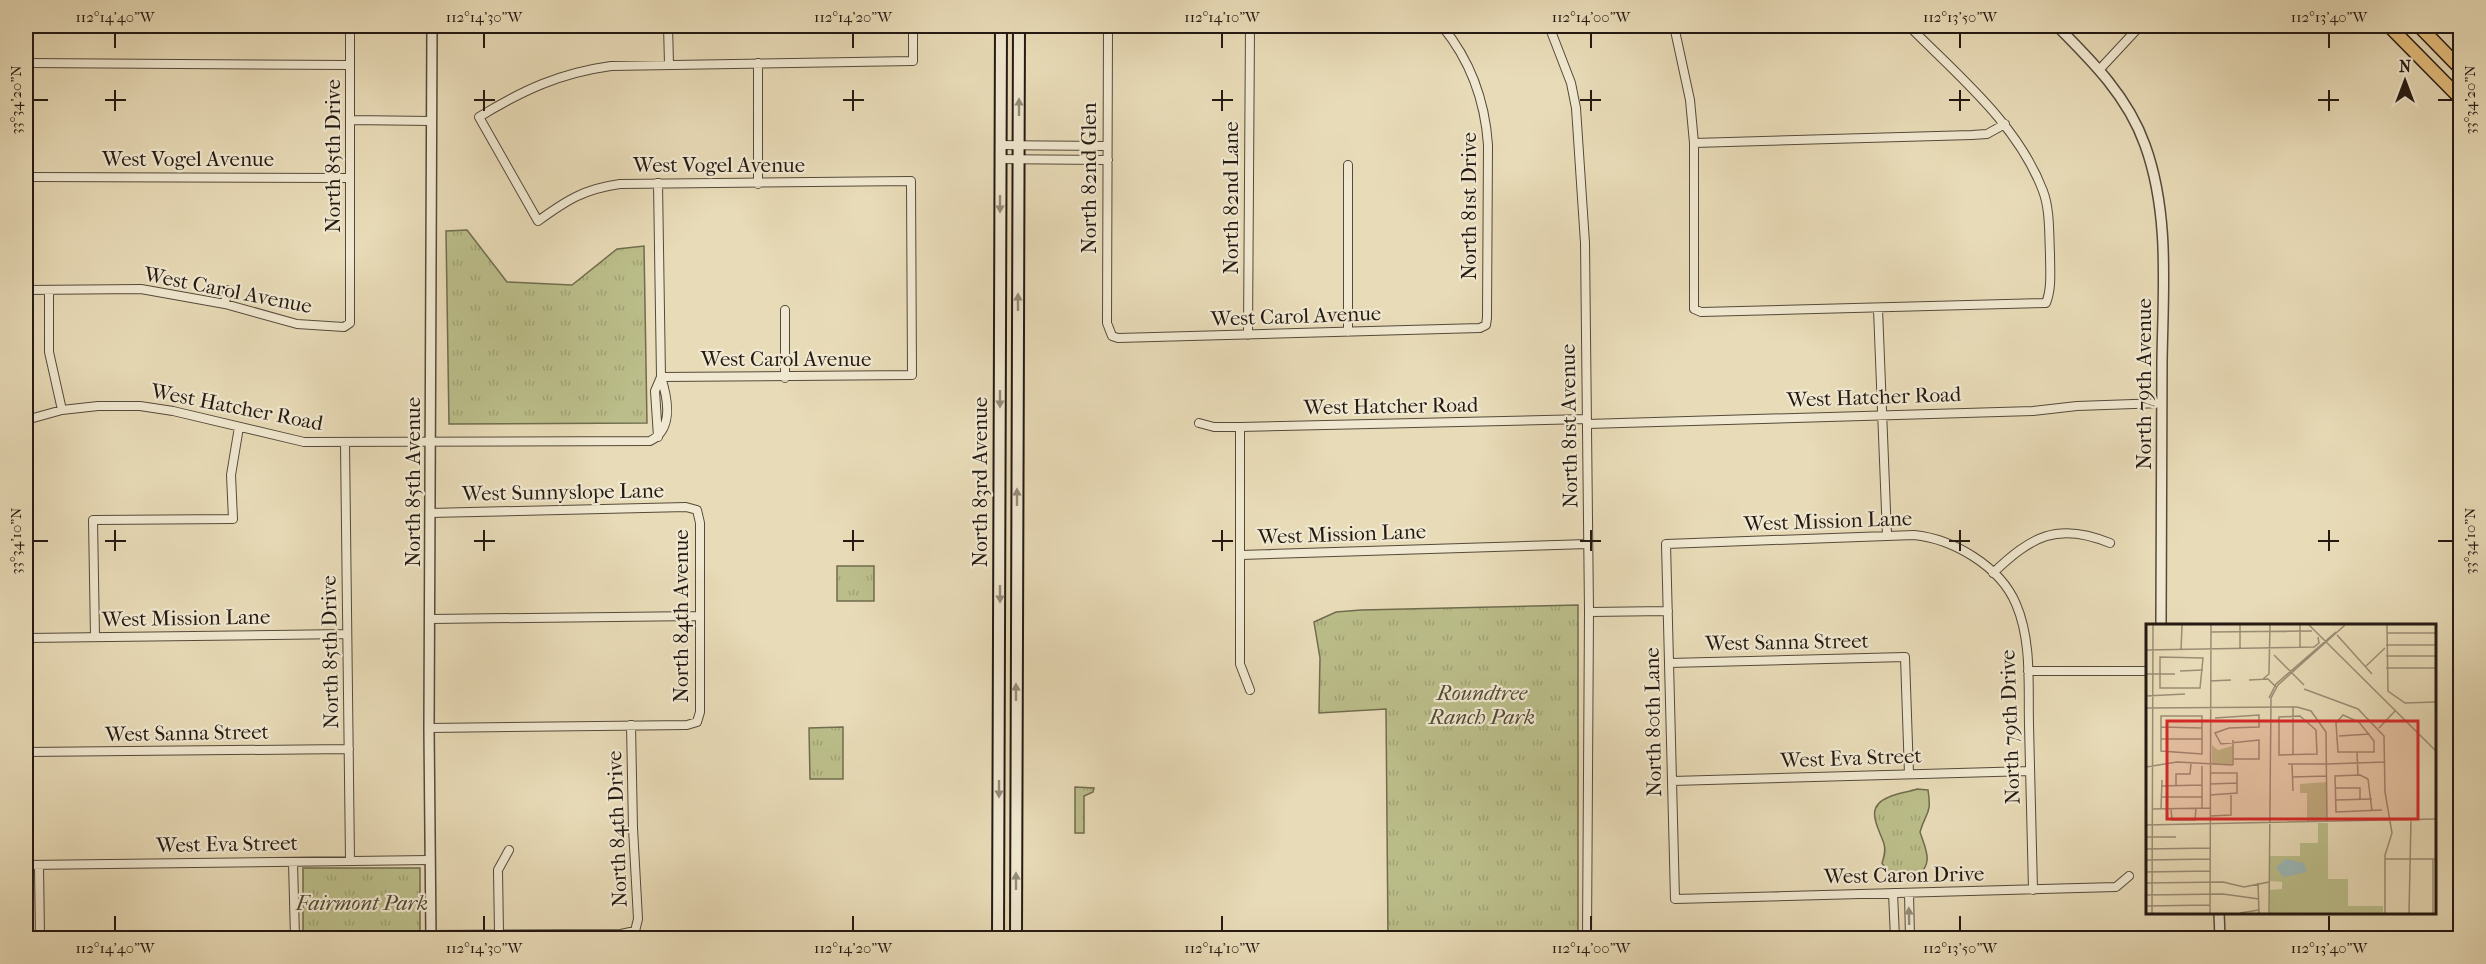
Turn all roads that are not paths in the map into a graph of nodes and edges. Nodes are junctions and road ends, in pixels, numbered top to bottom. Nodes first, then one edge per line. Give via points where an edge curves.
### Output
1 (350, 26) edge
2 (432, 26) edge
3 (668, 26) edge
4 (913, 26) edge
5 (1001, 26) edge
6 (1019, 26) edge
7 (1108, 26) edge
8 (1250, 26) edge
9 (1442, 26) edge
10 (1549, 26) edge
11 (1674, 26) edge
12 (1909, 26) edge
13 (2057, 26) edge
14 (2140, 26) edge
15 (2389, 26) edge
16 (2419, 26) edge
17 (26, 63) edge
18 (758, 63) junction
19 (669, 64) junction
20 (350, 65) junction
21 (2460, 68) edge
22 (2100, 69) junction
23 (2460, 98) edge
24 (350, 120) junction
25 (432, 121) junction
26 (2005, 124) junction
27 (1694, 143) junction
28 (1001, 146) junction
29 (1019, 146) junction
30 (1107, 146) junction
31 (1000, 159) junction
32 (1019, 159) junction
33 (1108, 160) junction
34 (1348, 165) dead end
35 (26, 177) edge
36 (350, 178) junction
37 (658, 183) junction
38 (758, 184) junction
39 (26, 290) edge
40 (49, 290) junction
41 (228, 290) dead end
42 (225, 304) junction
43 (1878, 309) junction
44 (785, 310) dead end
45 (350, 323) joint
46 (1486, 325) joint
47 (1109, 330) joint
48 (1348, 332) junction
49 (1248, 335) junction
50 (912, 375) joint
51 (660, 377) junction
52 (785, 378) junction
53 (2162, 403) junction
54 (62, 410) junction
55 (1883, 415) junction
56 (26, 420) edge
57 (1586, 422) junction
58 (1199, 423) dead end
59 (239, 427) junction
60 (1240, 427) junction
61 (432, 441) junction
62 (345, 443) junction
63 (697, 510) joint
64 (430, 513) junction
65 (1887, 536) junction
66 (2110, 543) dead end
67 (1588, 544) junction
68 (1666, 544) joint
69 (1241, 555) junction
70 (1993, 573) junction
71 (1668, 611) junction
72 (1589, 612) junction
73 (699, 616) junction
74 (431, 618) junction
75 (2161, 624) edge
76 (347, 634) junction
77 (94, 637) junction
78 (26, 638) edge
79 (1669, 663) junction
80 (2146, 671) edge
81 (2028, 672) junction
82 (1250, 690) dead end
83 (631, 725) junction
84 (429, 728) junction
85 (349, 749) junction
86 (999, 750) junction
87 (1016, 750) junction
88 (26, 752) edge
89 (999, 763) junction
90 (1016, 763) junction
91 (2030, 771) junction
92 (1909, 774) junction
93 (1672, 781) junction
94 (509, 850) dead end
95 (430, 860) junction
96 (350, 861) junction
97 (293, 862) junction
98 (26, 865) edge
99 (39, 865) junction
100 (2129, 876) dead end
101 (2033, 890) junction
102 (1893, 893) junction
103 (1909, 893) junction
104 (1675, 899) joint
105 (2219, 913) edge
106 (499, 934) junction
107 (431, 937) edge
108 (40, 939) edge
109 (295, 939) edge
110 (998, 939) edge
111 (1016, 939) edge
112 (1587, 939) edge
113 (1894, 939) edge
114 (1910, 939) edge
115 (2220, 939) edge

1 - 20 street, North 85th Drive
2 - 25 street, North 85th Avenue
3 - 19 street
4 - 18 street via 913,61
5 - 28 main road, North 83rd Avenue
29 -> 6 main road, North 83rd Avenue
7 - 30 street, North 82nd Glen
8 - 49 street, North 82nd Lane
9 - 46 street, North 81st Drive via 1468,66 1486,116
10 - 57 street, North 81st Avenue via 1571,83 1578,133 1585,243
11 - 27 street via 1690,100
12 - 26 street
13 - 22 street, North 79th Avenue
14 - 22 street
15 - 23 highway
16 - 21 highway
17 - 20 street
18 - 19 street
18 - 38 street
19 - 37 street, West Vogel Avenue via 581,70 540,83 479,117 538,221 570,197 587,190
20 - 24 street, North 85th Drive
22 - 53 street, North 79th Avenue via 2127,107 2154,173 2162,220
24 - 25 street
24 - 36 street, North 85th Drive
25 - 61 street, North 85th Avenue
26 - 27 street via 1987,134 1972,135
26 - 43 street via 2030,160 2044,193 2049,231 2050,293 2046,303
27 - 43 street via 1694,309
28 - 29 street
28 - 31 main road, North 83rd Avenue
29 - 30 street
29 - 32 main road, North 83rd Avenue
30 - 33 street, North 82nd Glen
31 - 32 street
31 -> 86 main road, North 83rd Avenue
32 - 33 street
87 -> 32 main road, North 83rd Avenue
33 - 47 street, North 82nd Glen
34 - 48 street
35 - 36 street, West Vogel Avenue
36 - 45 street, North 85th Drive
37 - 38 street, West Vogel Avenue
37 - 51 street
38 - 50 street, West Vogel Avenue via 911,182
39 - 40 street, West Carol Avenue
40 - 42 street, West Carol Avenue via 141,289
40 - 54 street via 49,352
41 - 42 street
42 - 45 street, West Carol Avenue via 297,324 344,327
43 - 55 street
44 - 52 street
46 - 48 street, West Carol Avenue
47 - 49 street, West Carol Avenue via 1118,338
48 - 49 street, West Carol Avenue
50 - 52 street, West Carol Avenue
51 - 52 street, West Carol Avenue
51 - 61 street, West Hatcher Road via 667,394 667,421 658,437 650,441
53 - 55 street, West Hatcher Road
53 - 75 street, North 79th Avenue
54 - 56 street, West Hatcher Road
54 - 59 street, West Hatcher Road via 140,406
55 - 57 street, West Hatcher Road
55 - 65 street
57 - 60 street, West Hatcher Road
57 - 67 street, North 81st Avenue
58 - 60 street, West Hatcher Road
59 - 62 street, West Hatcher Road via 304,442
59 - 77 street via 231,475 232,519 93,520
60 - 69 street
61 - 62 street, West Hatcher Road
61 - 64 street, North 85th Avenue
62 - 76 street, North 85th Drive
63 - 64 street, West Sunnyslope Lane via 686,507
63 - 73 street, North 84th Avenue
64 - 74 street, North 85th Avenue
65 - 68 street, West Mission Lane
65 - 70 street, West Mission Lane via 1914,535 1938,540 1969,554
66 - 70 street via 2070,534 2041,536 2016,551
67 - 69 street, West Mission Lane
67 - 72 street, North 81st Avenue
68 - 71 street, North 80th Lane
69 - 82 street via 1240,664
70 - 81 street, North 79th Drive via 2015,601 2026,643
71 - 72 street
71 - 79 street, North 80th Lane
72 - 112 street, North 81st Avenue
73 - 74 street
73 - 83 street, North 84th Avenue via 697,722
74 - 84 street, North 85th Avenue
76 - 77 street, West Mission Lane
76 - 85 street, North 85th Drive
77 - 78 street, West Mission Lane
79 - 92 street, West Sanna Street via 1905,657
79 - 93 street, North 80th Lane
80 - 81 street
81 - 91 street, North 79th Drive
83 - 84 street
83 - 106 street, North 84th Drive via 638,919 635,931
84 - 95 street, North 85th Avenue
85 - 88 street, West Sanna Street
85 - 96 street, North 85th Drive
86 - 87 main road
86 - 89 main road, North 83rd Avenue
87 - 90 main road, North 83rd Avenue
89 - 90 main road
89 -> 110 main road, North 83rd Avenue
111 -> 90 main road, North 83rd Avenue
91 - 92 street, West Eva Street
91 - 101 street, North 79th Drive
92 - 93 street, West Eva Street
93 - 104 street, North 80th Lane
94 - 106 street via 498,870
95 - 96 street, West Eva Street
95 - 107 street, North 85th Avenue
96 - 97 street, West Eva Street
97 - 99 street, West Eva Street
97 - 109 street
98 - 99 street, West Eva Street
99 - 108 street
100 - 101 street, West Caron Drive via 2116,887
101 - 103 street, West Caron Drive
102 - 103 street, West Caron Drive
102 - 104 street, West Caron Drive
102 - 113 street
114 -> 103 street
105 - 115 street
106 - 107 street

